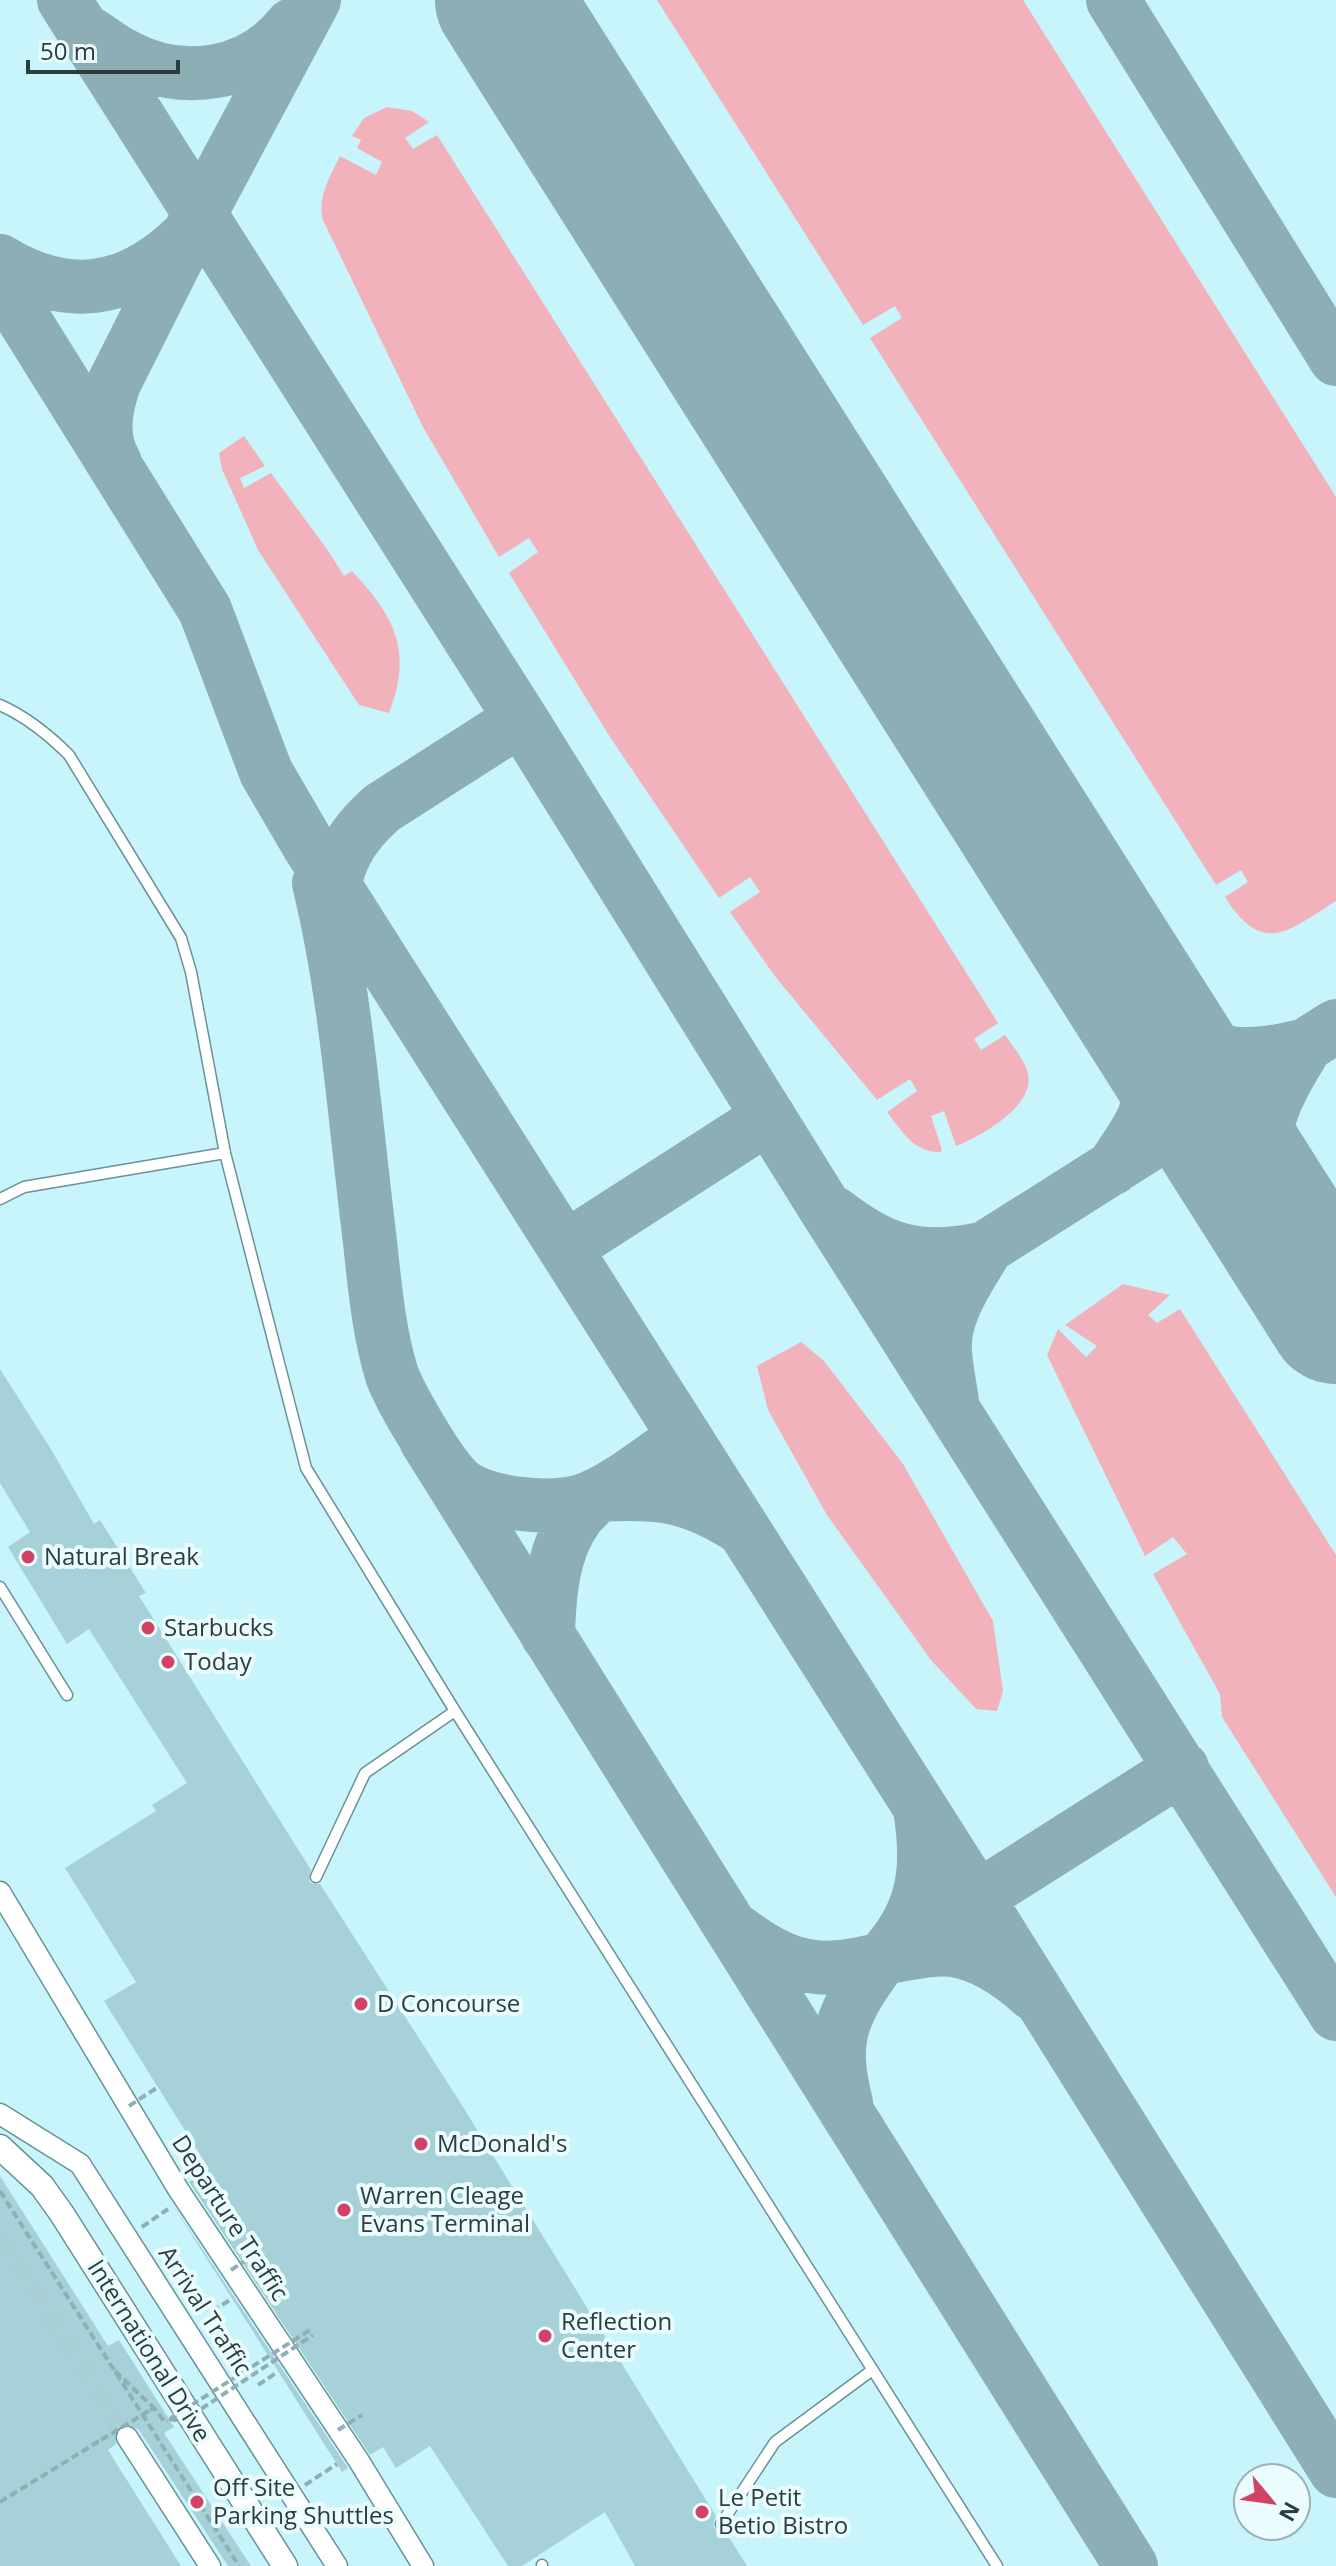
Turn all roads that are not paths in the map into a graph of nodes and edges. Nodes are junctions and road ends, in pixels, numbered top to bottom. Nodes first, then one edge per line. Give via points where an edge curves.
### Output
1 (0, 705) edge
2 (225, 1153) junction
3 (0, 1199) edge
4 (0, 1587) edge
5 (67, 1695) dead end
6 (455, 1711) junction
7 (316, 1877) dead end
8 (0, 1892) edge
9 (0, 2114) edge
10 (0, 2147) edge
11 (871, 2371) junction
12 (127, 2437) tunnel mouth
13 (721, 2524) dead end
14 (210, 2566) edge
15 (285, 2566) edge
16 (337, 2566) edge
17 (423, 2566) edge
18 (997, 2566) edge

1 - 2 lane via 39,727 69,755 181,938
2 - 3 lane via 24,1187
2 - 6 lane via 306,1468
4 - 5 lane
6 - 7 lane via 365,1773
6 - 11 lane
8 - 17 street, Departure Traffic via 129,2106 175,2198 231,2270 282,2362 338,2430
9 - 16 street, Arrival Traffic via 80,2164
10 - 15 street, International Drive via 42,2186 62,2214
11 - 13 lane via 775,2442
11 - 18 lane
12 - 14 street

